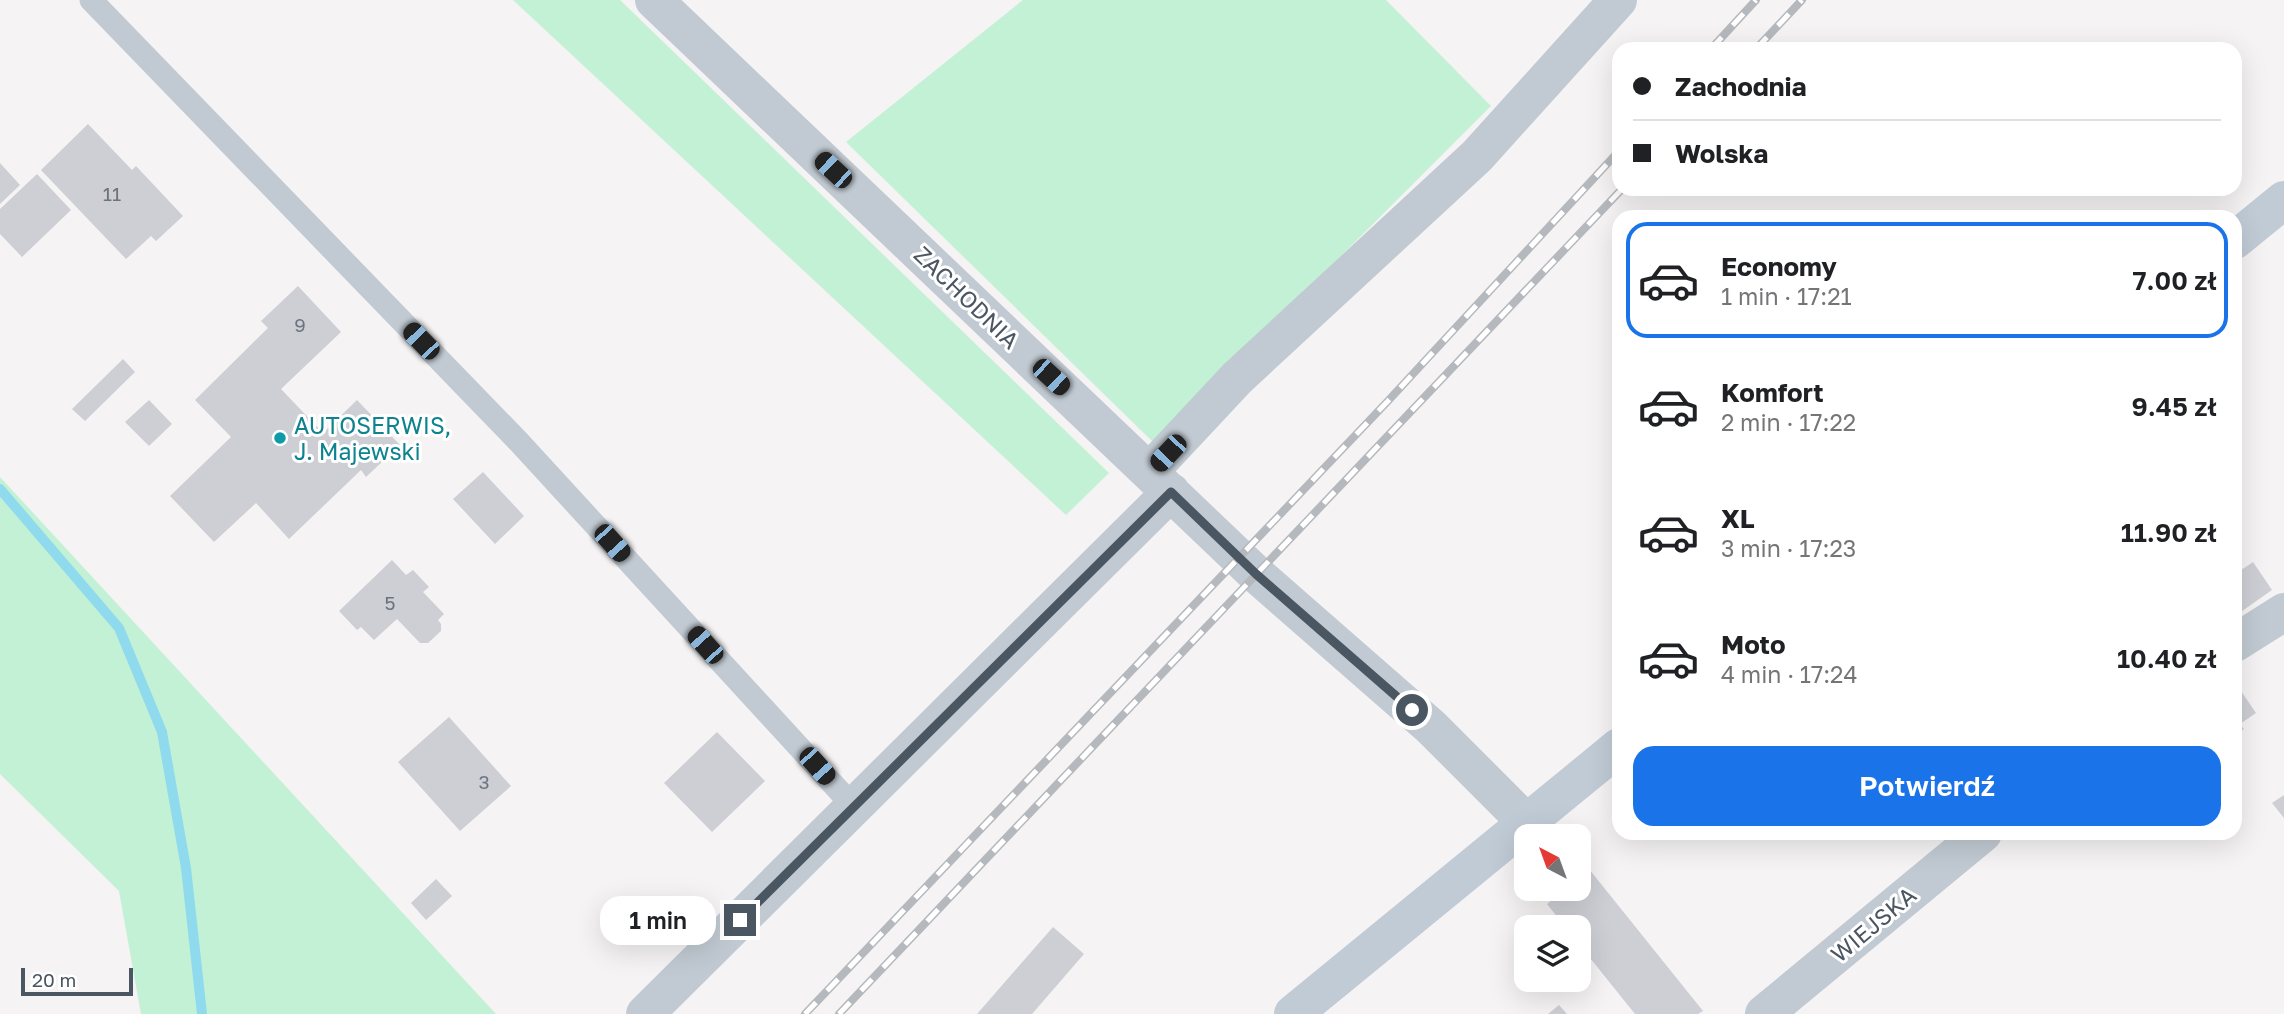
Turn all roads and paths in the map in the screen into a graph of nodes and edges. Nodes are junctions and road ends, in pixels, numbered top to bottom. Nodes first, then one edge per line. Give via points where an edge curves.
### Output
1 (91, 0) edge
2 (654, 0) edge
3 (1618, 0) edge
4 (2284, 200) edge
5 (2242, 234) edge
6 (1160, 482) junction
7 (2284, 612) edge
8 (2242, 639) edge
9 (1612, 753) edge
10 (854, 807) junction
11 (1527, 823) junction
12 (1975, 840) edge
13 (645, 1014) edge
14 (1293, 1014) edge
15 (1764, 1014) edge

1 - 10 lane via 519,442
2 - 6 street, ZACHODNIA
3 - 6 street via 1477,156 1237,378
4 - 5 main road
6 - 10 street
6 - 11 street, ZACHODNIA via 1256,574 1432,727
7 - 8 street
9 - 11 main road
10 - 13 street
11 - 14 main road
12 - 15 street, WIEJSKA

